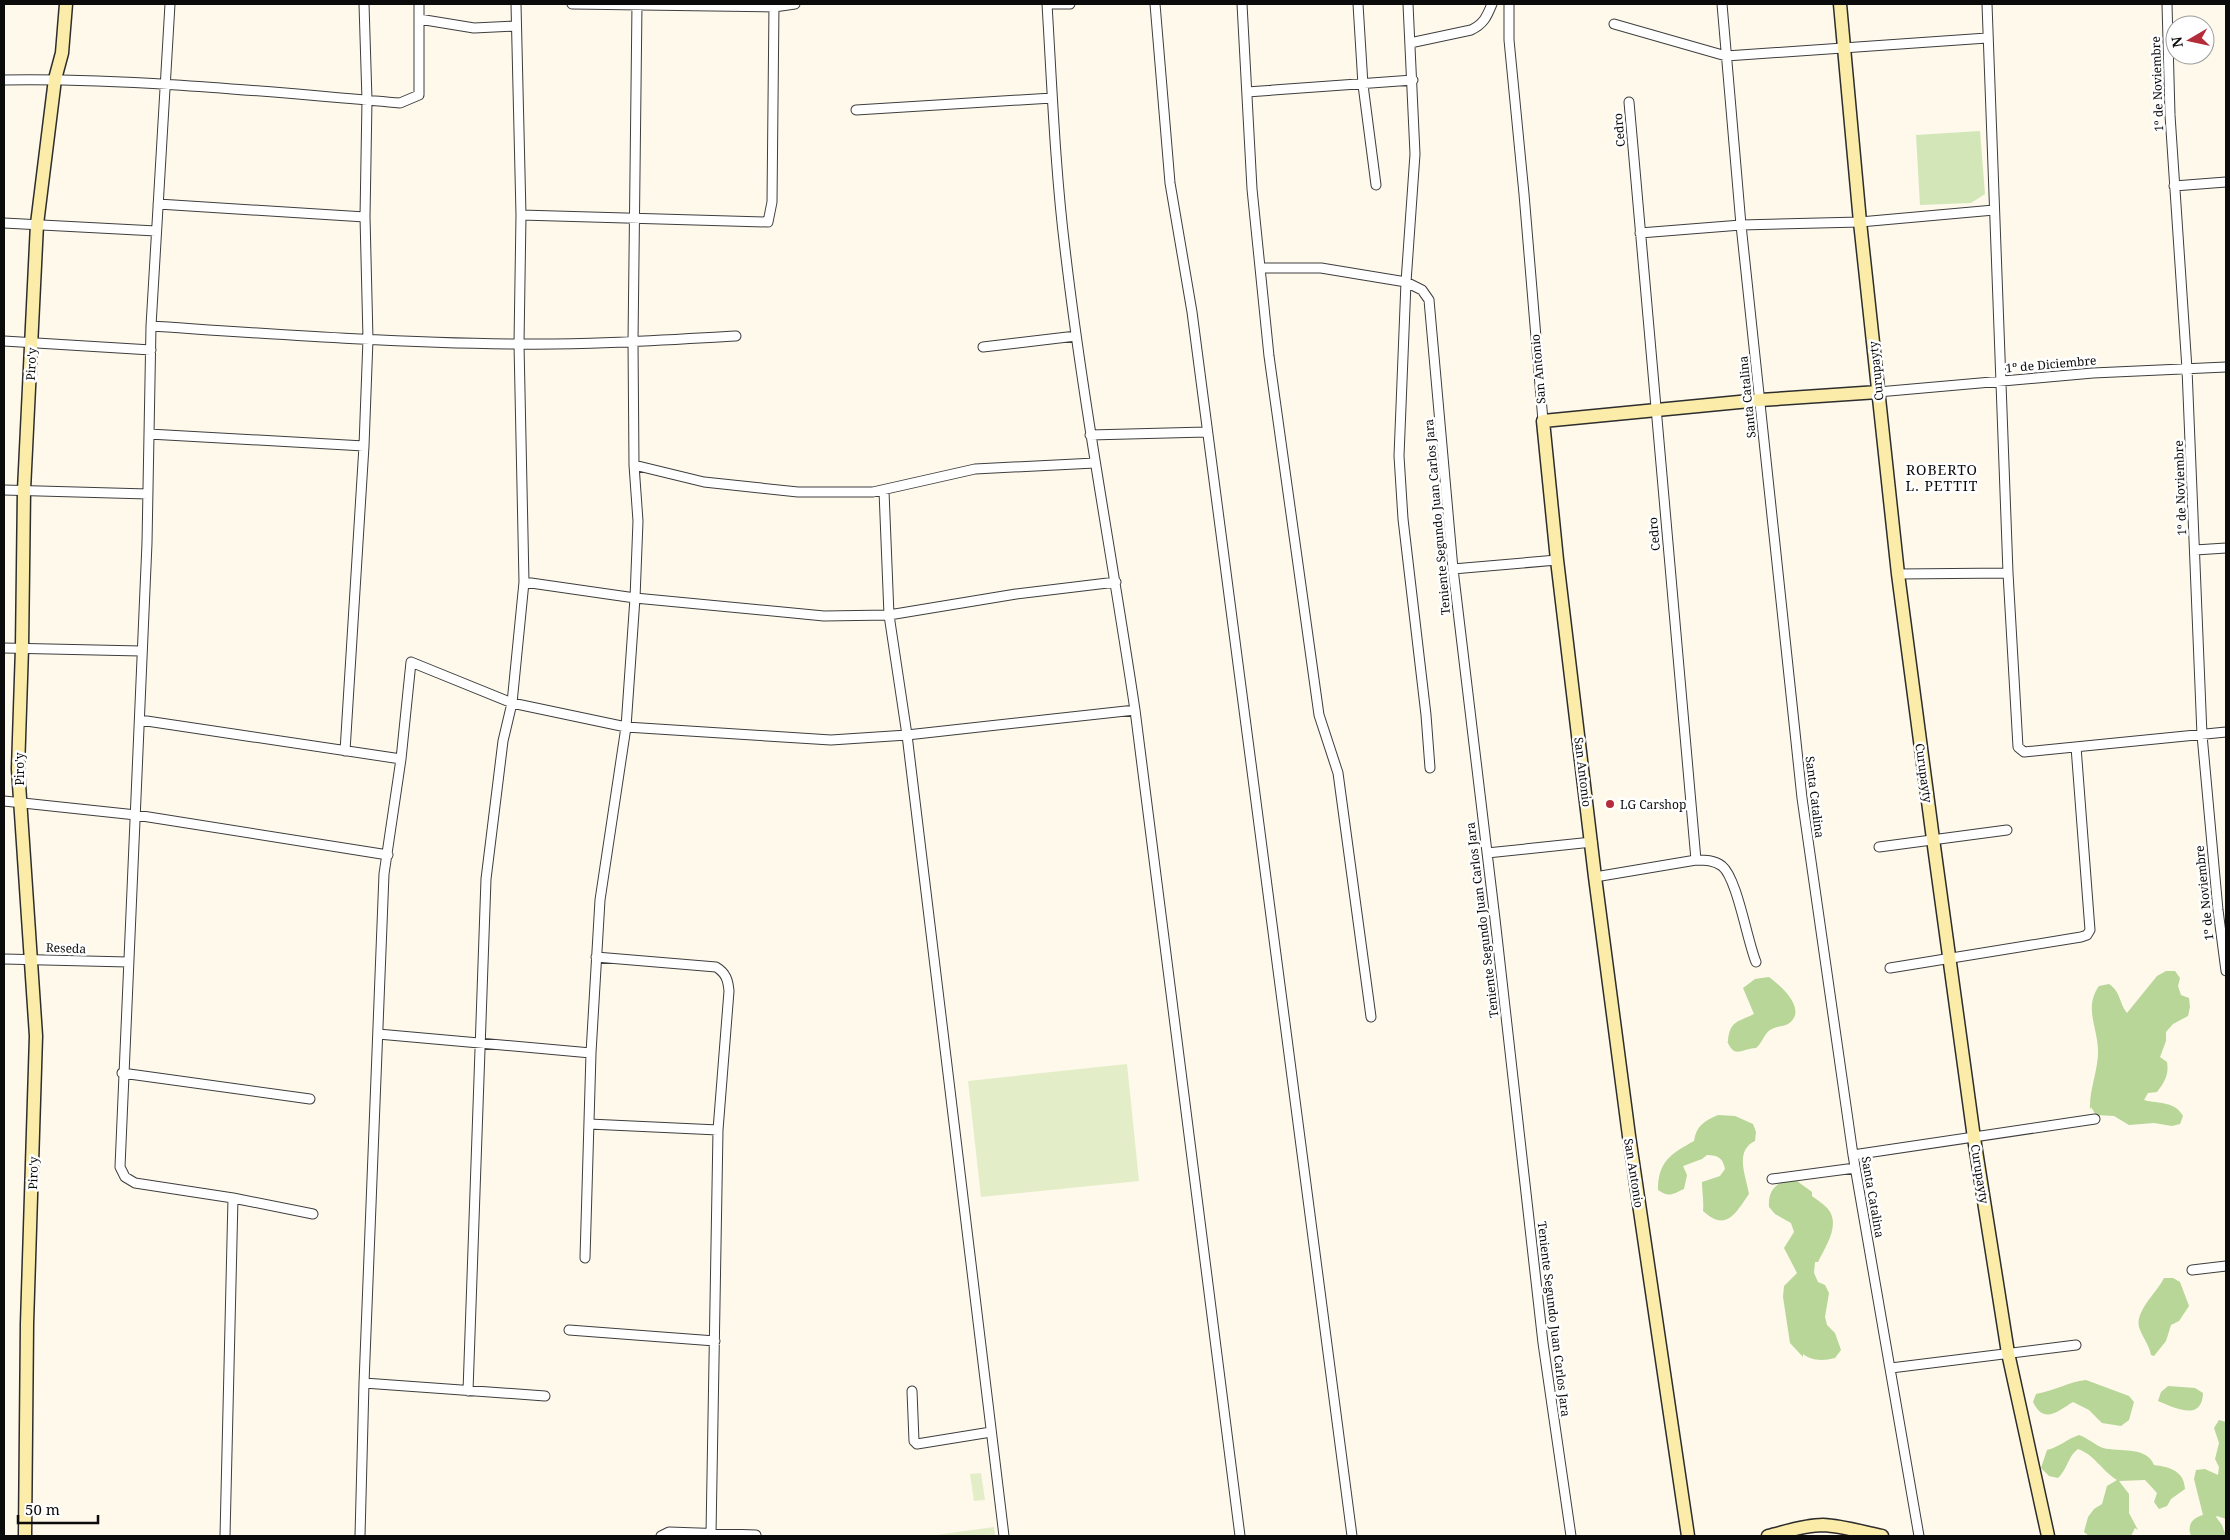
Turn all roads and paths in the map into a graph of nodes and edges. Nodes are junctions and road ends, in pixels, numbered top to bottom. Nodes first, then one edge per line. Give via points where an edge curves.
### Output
1 (66, 4) edge
2 (170, 4) edge
3 (364, 4) edge
4 (419, 4) edge
5 (516, 4) edge
6 (572, 4) edge
7 (637, 4) edge
8 (795, 4) edge
9 (1047, 4) edge
10 (1070, 4) edge
11 (1155, 4) edge
12 (1242, 4) edge
13 (1358, 4) edge
14 (1408, 4) edge
15 (1492, 4) edge
16 (1509, 4) edge
17 (1722, 4) edge
18 (1840, 4) edge
19 (1987, 4) edge
20 (2167, 4) edge
21 (774, 5) edge
22 (419, 19) junction
23 (1614, 24) dead end
24 (516, 26) junction
25 (1987, 38) junction
26 (1410, 43) junction
27 (1844, 48) junction
28 (1726, 56) junction
29 (55, 79) junction
30 (4, 80) edge
31 (1413, 80) junction
32 (164, 85) junction
33 (1363, 85) junction
34 (1246, 92) junction
35 (1052, 98) junction
36 (367, 100) junction
37 (1629, 102) dead end
38 (856, 110) dead end
39 (2226, 182) edge
40 (1376, 185) dead end
41 (2174, 186) junction
42 (158, 204) junction
43 (1994, 210) junction
44 (522, 215) junction
45 (365, 217) junction
46 (635, 219) junction
47 (1860, 222) junction
48 (4, 223) edge
49 (37, 224) junction
50 (1741, 224) junction
51 (156, 231) junction
52 (1640, 233) junction
53 (1260, 268) junction
54 (1406, 282) junction
55 (151, 326) junction
56 (736, 336) dead end
57 (1076, 336) junction
58 (368, 339) junction
59 (4, 341) edge
60 (32, 342) junction
61 (633, 342) junction
62 (519, 344) junction
63 (984, 347) dead end
64 (151, 350) junction
65 (2226, 367) edge
66 (2187, 369) junction
67 (2002, 381) junction
68 (1878, 392) junction
69 (1760, 400) junction
70 (1656, 409) junction
71 (1543, 421) junction
72 (1206, 432) junction
73 (149, 434) junction
74 (1090, 435) junction
75 (364, 446) junction
76 (1095, 463) junction
77 (634, 465) junction
78 (4, 490) edge
79 (24, 490) junction
80 (884, 491) junction
81 (148, 494) junction
82 (2226, 548) edge
83 (2195, 550) junction
84 (1557, 560) junction
85 (1453, 569) junction
86 (2008, 573) junction
87 (1898, 574) junction
88 (524, 582) junction
89 (1116, 582) junction
90 (636, 598) junction
91 (889, 615) junction
92 (4, 648) edge
93 (22, 648) junction
94 (141, 651) junction
95 (512, 703) junction
96 (1134, 710) junction
97 (140, 720) junction
98 (626, 727) junction
99 (2226, 732) edge
100 (907, 735) junction
101 (2202, 735) junction
102 (2076, 747) junction
103 (345, 751) junction
104 (401, 759) junction
105 (1430, 768) dead end
106 (4, 801) edge
107 (19, 802) junction
108 (136, 815) junction
109 (2007, 830) dead end
110 (1933, 839) junction
111 (1592, 842) junction
112 (1879, 847) dead end
113 (1487, 853) junction
114 (388, 855) junction
115 (1696, 860) junction
116 (1595, 877) junction
117 (2222, 909) edge
118 (596, 957) junction
119 (1950, 958) junction
120 (4, 959) edge
121 (31, 959) junction
122 (128, 962) junction
123 (1756, 962) dead end
124 (1890, 968) dead end
125 (2226, 971) edge
126 (1371, 1017) dead end
127 (378, 1034) junction
128 (480, 1044) junction
129 (591, 1053) junction
130 (122, 1073) junction
131 (310, 1099) dead end
132 (2095, 1120) dead end
133 (589, 1124) junction
134 (718, 1130) junction
135 (1974, 1138) junction
136 (1853, 1155) junction
137 (1855, 1168) junction
138 (1772, 1179) dead end
139 (233, 1198) junction
140 (313, 1214) dead end
141 (585, 1258) dead end
142 (2226, 1266) edge
143 (2192, 1270) dead end
144 (569, 1330) dead end
145 (715, 1341) junction
146 (2076, 1345) dead end
147 (2008, 1353) junction
148 (1891, 1368) junction
149 (364, 1382) junction
150 (468, 1391) junction
151 (912, 1391) dead end
152 (545, 1396) dead end
153 (991, 1432) junction
154 (712, 1534) junction
155 (756, 1535) edge
156 (25, 1536) edge
157 (225, 1536) edge
158 (360, 1536) edge
159 (661, 1536) edge
160 (1004, 1536) edge
161 (1240, 1536) edge
162 (1352, 1536) edge
163 (1571, 1536) edge
164 (1688, 1536) edge
165 (1768, 1536) edge
166 (1882, 1536) edge
167 (1920, 1536) edge
168 (2048, 1536) edge

1 - 29 street, Piro'y via 62,52
2 - 32 street
3 - 36 street
4 - 22 street
5 - 24 street
6 - 7 street
7 - 21 street
7 - 46 street
8 - 21 street
9 - 10 street
9 - 35 street
11 - 72 street via 1170,183 1192,312
12 - 34 street
13 - 33 street
14 - 26 street
15 - 26 street via 1480,26
16 - 71 street, San Antonio via 1509,40
17 - 28 street, Santa Catalina
18 - 27 street, Curupayty
19 - 25 street
20 - 41 street, 1º de Noviembre
21 - 46 street via 772,202 768,222
22 - 24 street via 474,28
22 - 36 street via 419,95 400,103
23 - 28 street
24 - 44 street
25 - 27 street
25 - 43 street
26 - 31 street
27 - 28 street
27 - 47 street, Curupayty
28 - 50 street, Santa Catalina
29 - 30 street
29 - 32 street
29 - 49 street, Piro'y
31 - 33 street
31 - 54 street via 1415,154
32 - 36 street
32 - 42 street
33 - 34 street
33 - 40 street
34 - 53 street
35 - 38 street
35 - 57 street
36 - 45 street
37 - 52 street, Cedro
39 - 41 street
41 - 66 street, 1º de Noviembre
42 - 45 street
42 - 51 street
43 - 47 street
43 - 67 street
44 - 46 street
44 - 62 street
45 - 58 street
46 - 61 street
47 - 50 street
47 - 68 street, Curupayty
48 - 49 street
49 - 51 street
49 - 60 street, Piro'y
50 - 52 street
50 - 69 street, Santa Catalina
51 - 55 street
52 - 70 street, Cedro
53 - 54 street via 1321,268
53 - 126 street via 1269,356 1319,715 1338,773
54 - 85 street, Teniente Segundo Juan Carlos Jara via 1422,290 1430,300
54 - 105 street via 1399,456
55 - 58 street
55 - 64 street
56 - 61 street
57 - 63 street
57 - 74 street
58 - 62 street
58 - 75 street
59 - 60 street
60 - 64 street
60 - 79 street, Piro'y
61 - 62 street
61 - 77 street
62 - 88 street
64 - 73 street
65 - 66 street, 1º de Diciembre
66 - 67 street, 1º de Diciembre via 2093,372
66 - 83 street, 1º de Noviembre
67 - 68 street, 1º de Diciembre
67 - 86 street
68 - 69 street
68 - 87 street, Curupayty
69 - 70 street
69 - 136 street, Santa Catalina via 1802,798
70 - 71 street
70 - 115 street, Cedro
71 - 84 street, San Antonio
72 - 74 street
72 - 162 street
73 - 75 street
73 - 81 street
74 - 76 street
75 - 103 street
76 - 80 street via 975,469
76 - 89 street
77 - 80 street via 704,482 798,492
77 - 90 street via 638,521
78 - 79 street
79 - 81 street
79 - 93 street, Piro'y
80 - 91 street
81 - 94 street
82 - 83 street
83 - 101 street, 1º de Noviembre
84 - 85 street
84 - 111 street, San Antonio
85 - 113 street, Teniente Segundo Juan Carlos Jara
86 - 87 street
86 - 102 street via 2018,747 2024,752
87 - 110 street, Curupayty
88 - 90 street
88 - 95 street
89 - 91 street via 1016,594
89 - 96 street
90 - 91 street via 824,616
90 - 98 street
91 - 100 street
92 - 93 street
93 - 94 street
93 - 107 street, Piro'y
94 - 97 street
95 - 98 street
95 - 104 street via 411,662
95 - 128 street via 503,741 486,879
96 - 100 street
96 - 161 street
97 - 103 street
97 - 108 street
98 - 100 street via 831,740
98 - 118 street via 600,900
99 - 101 street
100 - 153 street
101 - 102 street
101 - 117 street, 1º de Noviembre
102 - 119 street via 2090,930 2081,938
103 - 104 street
104 - 114 street
106 - 107 street
107 - 108 street
107 - 121 street, Piro'y
108 - 114 street
108 - 122 street
109 - 110 street
110 - 112 street
110 - 119 street, Curupayty
111 - 113 street
111 - 116 street, San Antonio
113 - 163 street, Teniente Segundo Juan Carlos Jara via 1543,1343
114 - 127 street via 384,874
115 - 116 street
115 - 123 street via 1717,863 1729,874
116 - 164 street, San Antonio via 1629,1136
117 - 125 street, 1º de Noviembre
118 - 129 street
118 - 134 street via 716,967 723,972 729,991
119 - 124 street
119 - 135 street, Curupayty
120 - 121 street, Reseda
121 - 122 street, Reseda
121 - 156 street, Piro'y via 36,1036 27,1324
122 - 130 street
127 - 128 street
127 - 149 street
128 - 129 street
128 - 150 street
129 - 133 street
130 - 131 street
130 - 139 street via 120,1167 125,1178 135,1183
132 - 135 street
133 - 134 street
133 - 141 street
134 - 145 street
135 - 136 street
135 - 147 street, Curupayty
136 - 137 street, Santa Catalina
137 - 138 street
137 - 148 street, Santa Catalina
139 - 140 street
139 - 157 street
142 - 143 street
144 - 145 street
145 - 154 street
146 - 147 street
147 - 148 street
147 - 168 street, Curupayty
148 - 167 street, Santa Catalina
149 - 150 street
149 - 158 street
150 - 152 street
151 - 153 street via 914,1441 917,1444
153 - 160 street
154 - 155 street
154 - 159 street via 669,1532
165 - 166 street via 1821,1525

